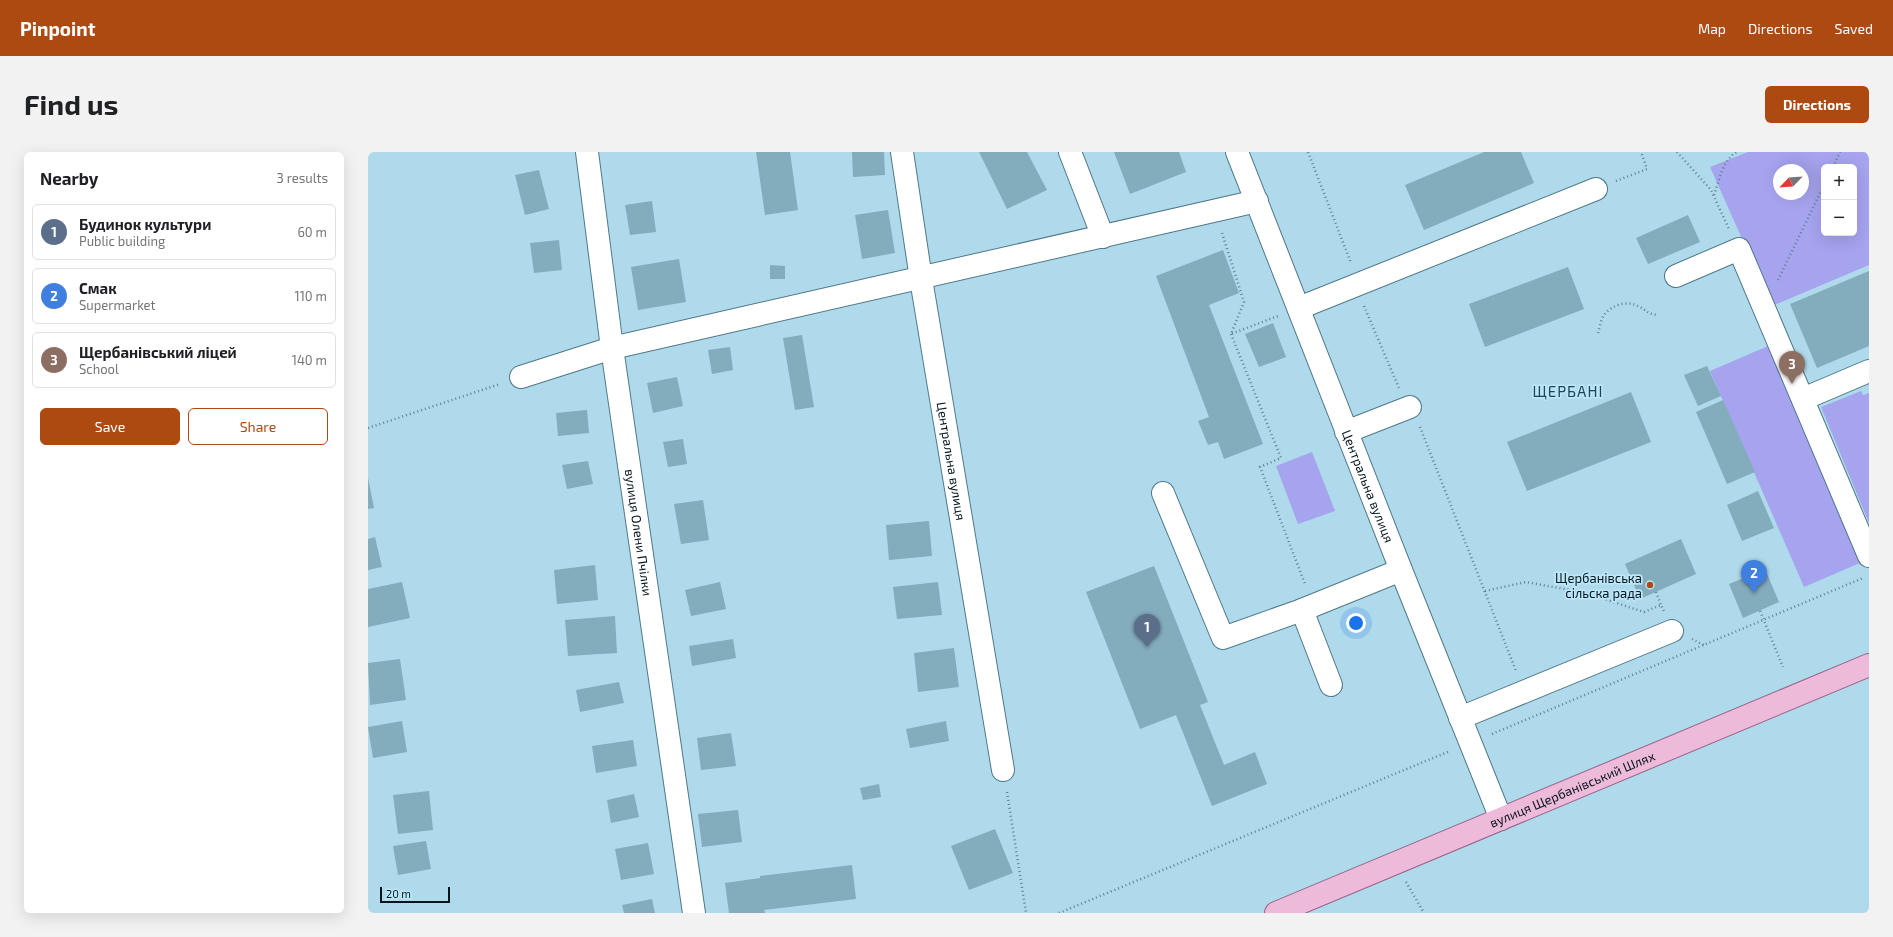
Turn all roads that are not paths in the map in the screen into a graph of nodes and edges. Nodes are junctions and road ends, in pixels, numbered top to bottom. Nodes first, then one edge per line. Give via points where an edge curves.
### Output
1 (588, 152) edge
2 (902, 152) edge
3 (1070, 152) edge
4 (1237, 152) edge
5 (1596, 189) road end
6 (1257, 201) junction
7 (1103, 237) junction
8 (1676, 276) dead end
9 (921, 279) junction
10 (1299, 308) junction
11 (612, 348) junction
12 (1869, 371) edge
13 (521, 377) road end
14 (1803, 399) junction
15 (1410, 407) dead end
16 (1346, 432) junction
17 (1163, 493) dead end
18 (1869, 556) edge
19 (1401, 570) junction
20 (1308, 607) junction
21 (1672, 631) dead end
22 (1869, 665) edge
23 (1331, 685) dead end
24 (1460, 718) junction
25 (1003, 770) road end
26 (1502, 819) junction
27 (694, 913) edge
28 (1276, 913) edge

1 - 11 street, вулиця Олени Пчілки
2 - 9 street, Центральна вулиця
3 - 7 street
4 - 6 street, Центральна вулиця
5 - 10 street
6 - 7 street
6 - 10 street, Центральна вулиця
7 - 9 street
8 - 14 street via 1739,249
9 - 11 street
9 - 25 street, Центральна вулиця
10 - 16 street, Центральна вулиця
11 - 13 street
11 - 27 street, вулиця Олени Пчілки
12 - 14 street
14 - 18 street
15 - 16 street
16 - 19 street, Центральна вулиця
17 - 20 street via 1223,638
19 - 20 street
19 - 24 street, Центральна вулиця
20 - 23 street
21 - 24 street
22 - 26 main road, вулиця Щербанівський Шлях
24 - 26 street, Центральна вулиця
26 - 28 main road, вулиця Щербанівський Шлях

